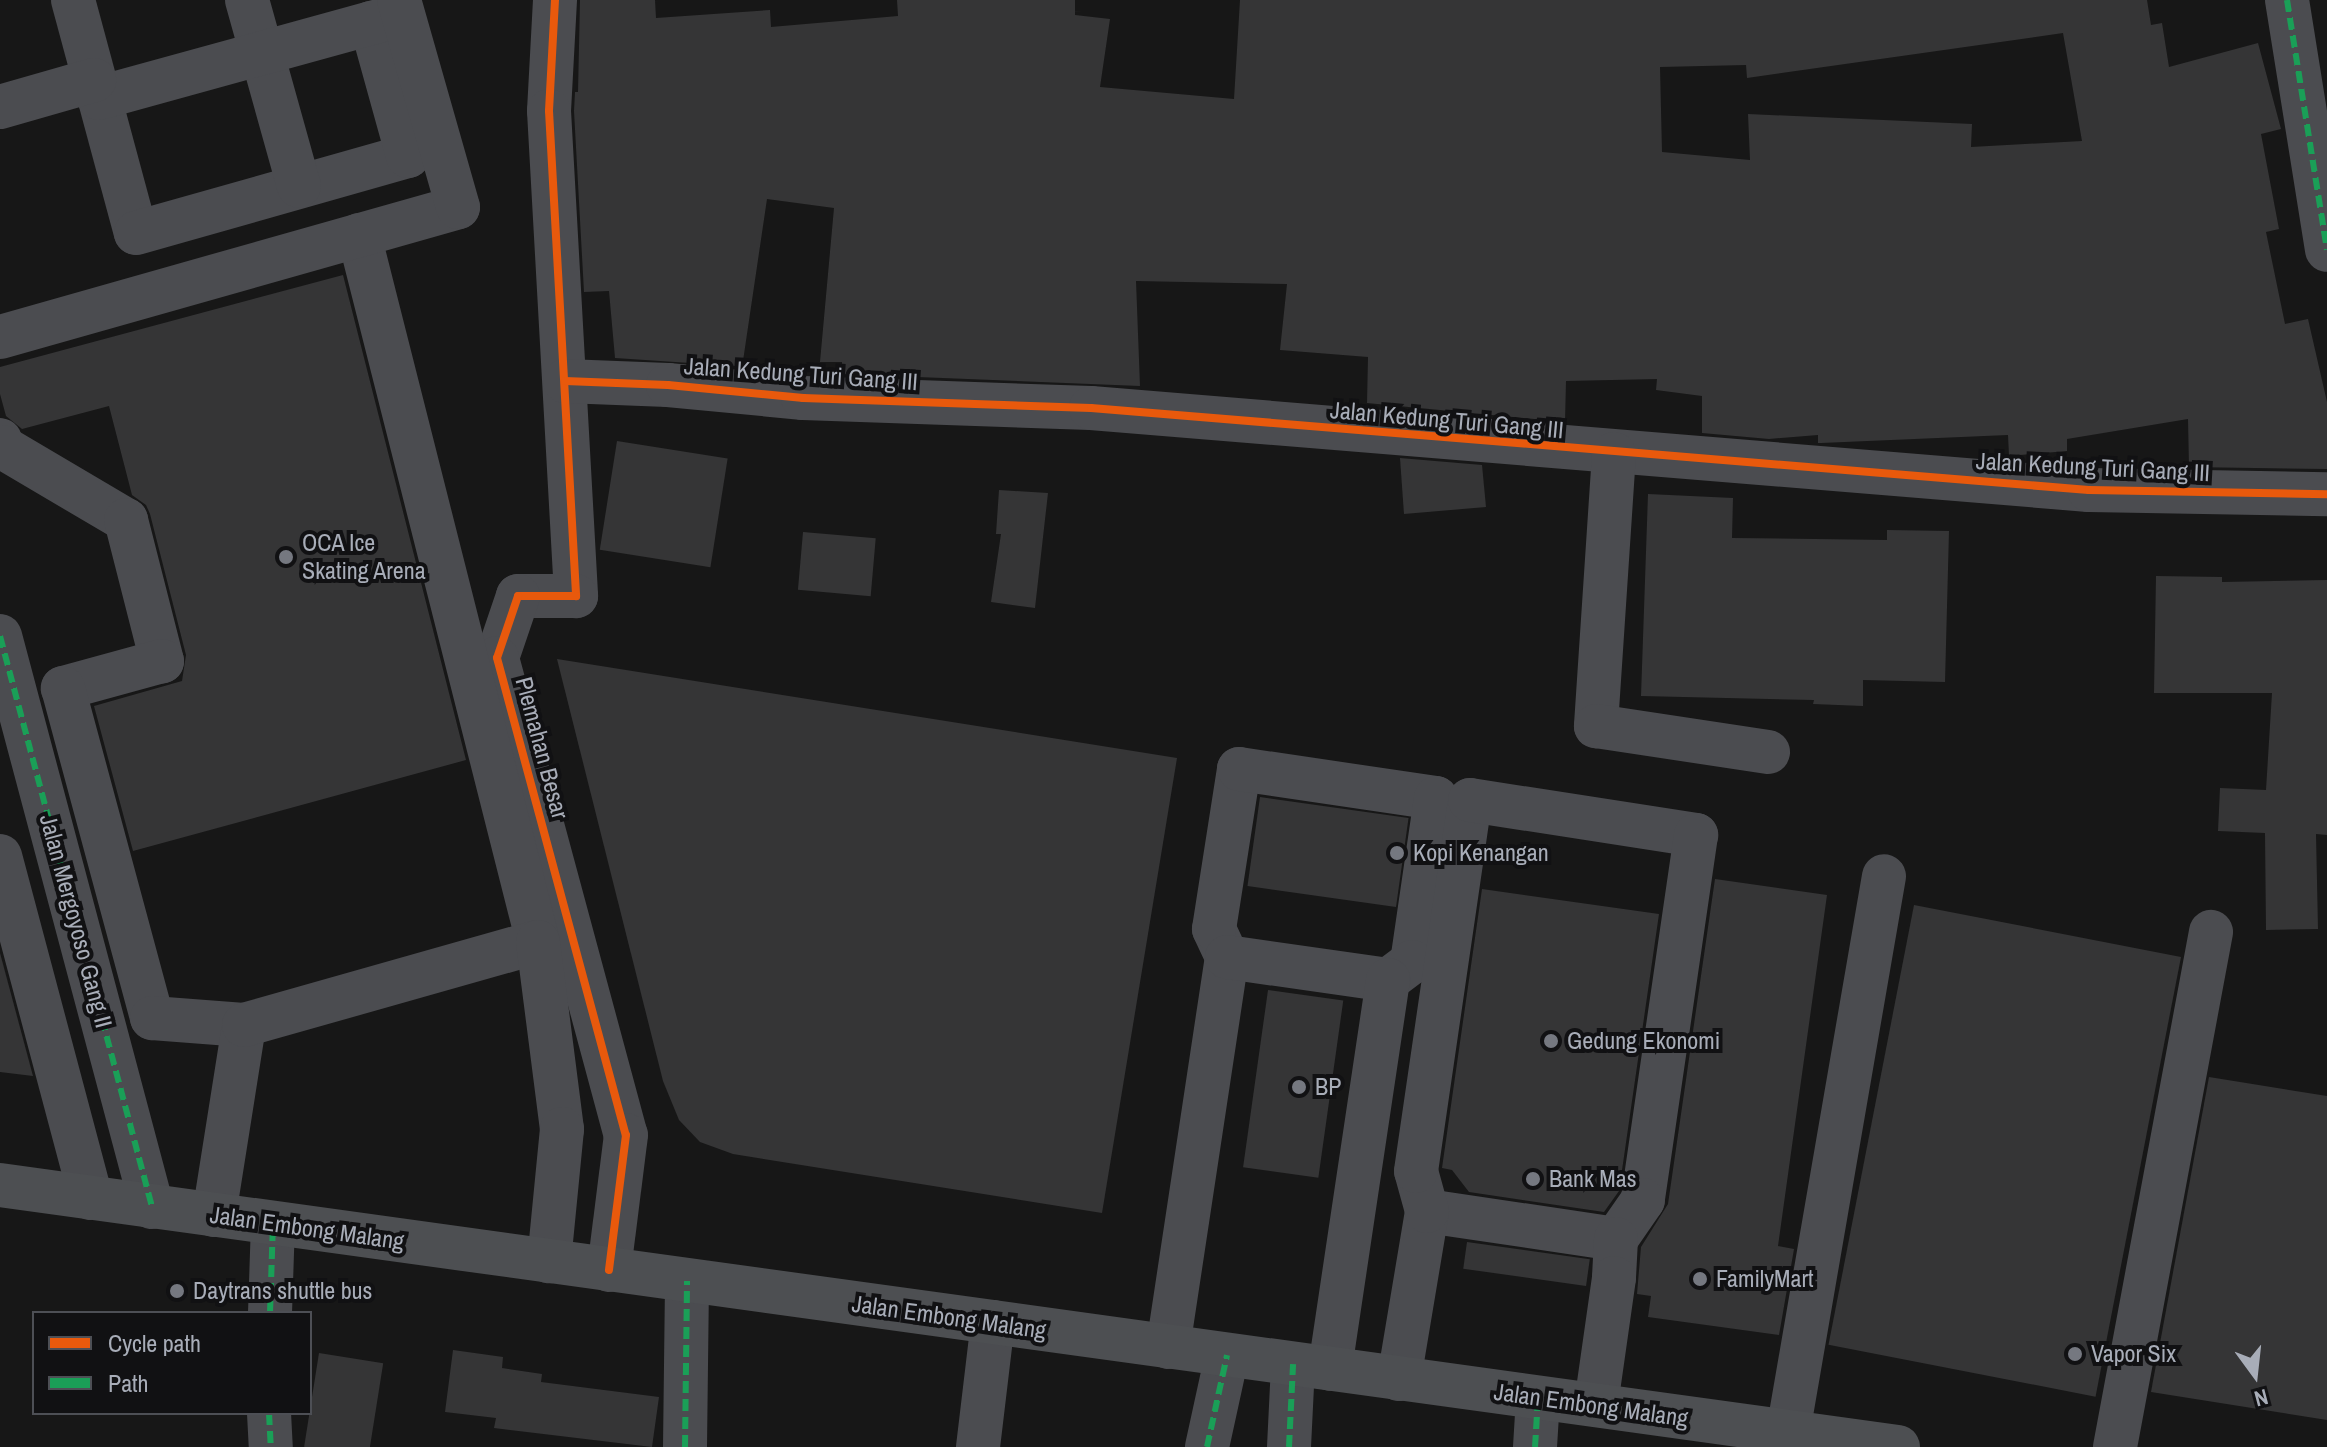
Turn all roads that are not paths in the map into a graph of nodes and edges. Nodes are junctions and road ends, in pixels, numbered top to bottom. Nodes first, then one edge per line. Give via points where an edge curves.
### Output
1 (73, 0) edge
2 (247, 0) edge
3 (555, 0) edge
4 (2287, 0) edge
5 (391, 12) edge
6 (262, 53) junction
7 (0, 77) edge
8 (93, 77) junction
9 (0, 107) edge
10 (299, 186) junction
11 (359, 235) junction
12 (2327, 250) edge
13 (0, 337) edge
14 (565, 381) junction
15 (0, 440) edge
16 (1614, 454) junction
17 (2327, 494) edge
18 (0, 636) edge
19 (1768, 752) dead end
20 (0, 856) edge
21 (1884, 876) dead end
22 (2211, 932) dead end
23 (538, 942) junction
24 (1227, 957) junction
25 (1388, 980) junction
26 (244, 1025) junction
27 (0, 1185) edge
28 (91, 1198) junction
29 (152, 1207) junction
30 (1427, 1211) junction
31 (214, 1215) junction
32 (273, 1224) junction
33 (1616, 1239) junction
34 (549, 1261) junction
35 (609, 1270) junction
36 (687, 1281) junction
37 (270, 1311) edge
38 (993, 1322) junction
39 (1168, 1347) junction
40 (1227, 1355) junction
41 (1312, 1366) junction
42 (1399, 1379) junction
43 (1538, 1398) junction
44 (1596, 1405) junction
45 (269, 1415) edge
46 (1788, 1432) junction
47 (271, 1447) edge
48 (685, 1447) edge
49 (978, 1447) edge
50 (1207, 1447) edge
51 (1289, 1447) edge
52 (1535, 1447) edge
53 (1898, 1447) edge
54 (2115, 1447) edge

1 - 8 street
2 - 6 street
3 - 14 street, Plemahan Besar via 549,111
4 - 12 street
5 - 6 street
5 - 10 street via 408,156
5 - 11 street via 458,207
6 - 8 street
6 - 10 street
7 - 8 street
8 - 9 street
8 - 10 street via 136,233
11 - 13 street
11 - 23 street
14 - 16 street, Jalan Kedung Turi Gang III via 803,398 1091,408
14 - 35 street, Plemahan Besar via 576,596 518,596 497,658 626,1135
15 - 26 street via 2,447 126,520 162,661 63,688 152,1018
16 - 17 street, Jalan Kedung Turi Gang III via 2089,490
16 - 19 street via 1596,726
18 - 29 street, Jalan Mergoyoso Gang II
20 - 28 street
21 - 46 street
22 - 54 street
23 - 26 street
23 - 34 street via 562,1129
24 - 25 street
24 - 25 street via 1214,929 1239,769 1436,798 1412,962
24 - 39 street
25 - 41 street
26 - 31 street
27 - 28 main road, Jalan Embong Malang
28 - 29 main road, Jalan Embong Malang
29 - 31 main road, Jalan Embong Malang
30 - 33 street
30 - 33 street via 1416,1171 1470,800 1696,835 1643,1200
30 - 42 street
31 - 32 main road, Jalan Embong Malang
32 - 34 main road, Jalan Embong Malang
32 - 37 street
33 - 44 street
34 - 35 main road, Jalan Embong Malang
35 - 36 main road, Jalan Embong Malang
36 - 38 main road, Jalan Embong Malang
36 - 48 street
38 - 39 main road, Jalan Embong Malang
38 - 49 street
39 - 40 main road, Jalan Embong Malang
40 - 41 main road, Jalan Embong Malang
40 - 50 street
41 - 42 main road, Jalan Embong Malang
41 - 51 street
42 - 43 main road, Jalan Embong Malang
43 - 44 main road, Jalan Embong Malang
43 - 52 street
44 - 46 main road, Jalan Embong Malang
45 - 47 street
46 - 53 main road, Jalan Embong Malang

